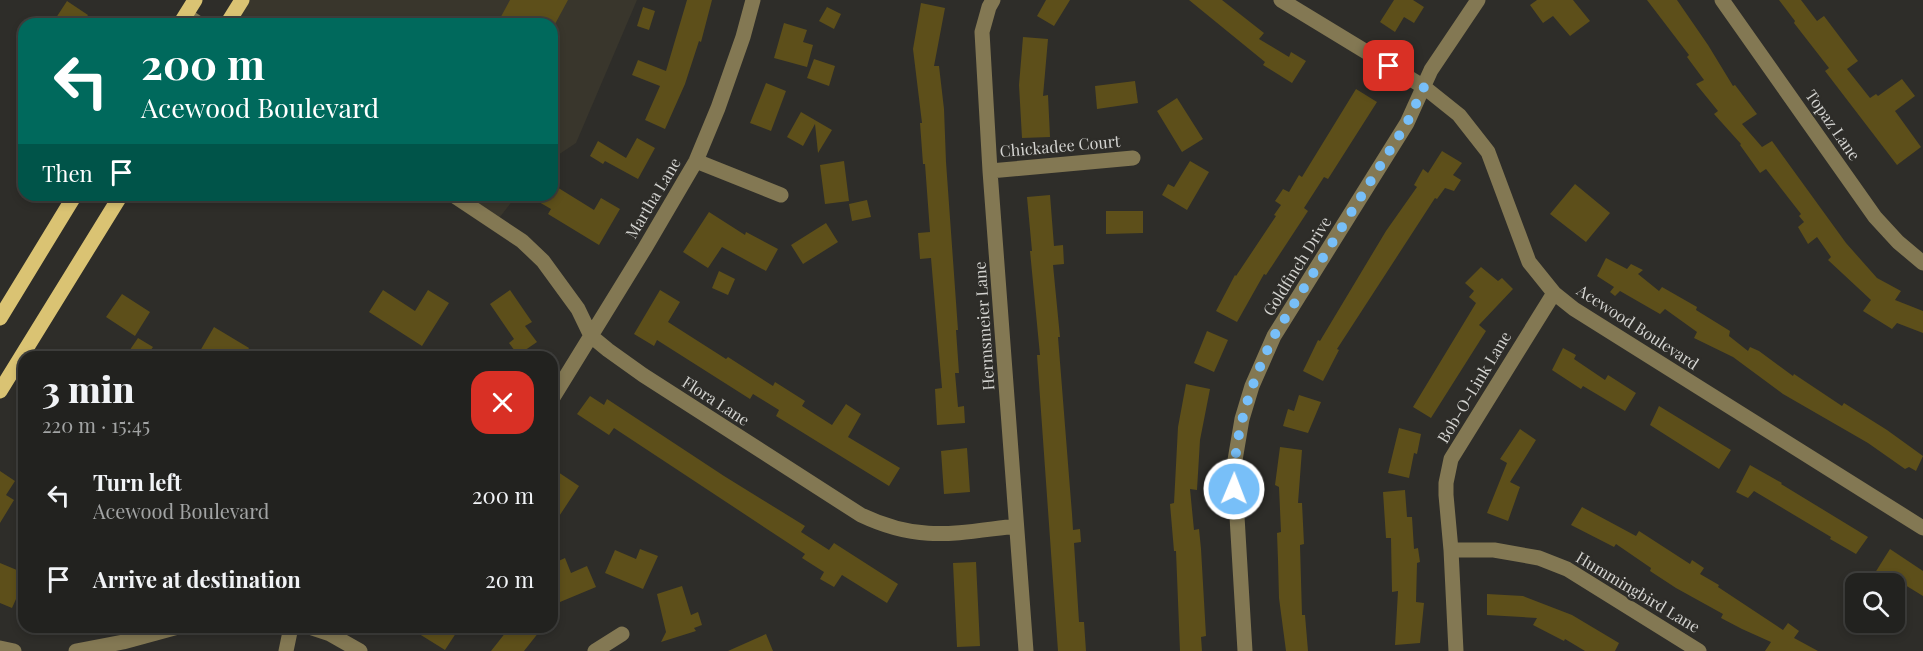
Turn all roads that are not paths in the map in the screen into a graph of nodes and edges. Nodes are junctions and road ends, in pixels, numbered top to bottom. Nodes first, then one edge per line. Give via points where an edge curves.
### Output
1 (195, 0) edge
2 (242, 0) edge
3 (753, 0) edge
4 (993, 0) edge
5 (1478, 0) edge
6 (1722, 0) edge
7 (1288, 2) edge
8 (184, 18) edge
9 (231, 18) edge
10 (1424, 87) junction
11 (1133, 158) dead end
12 (696, 161) junction
13 (990, 171) junction
14 (781, 195) dead end
15 (71, 201) edge
16 (117, 201) edge
17 (462, 201) edge
18 (1923, 263) edge
19 (1554, 293) junction
20 (0, 318) edge
21 (591, 336) junction
22 (25, 351) edge
23 (18, 362) edge
24 (558, 389) edge
25 (0, 391) edge
26 (1016, 526) junction
27 (1923, 528) edge
28 (1451, 550) junction
29 (156, 633) edge
30 (290, 633) edge
31 (326, 633) edge
32 (622, 634) dead end
33 (0, 648) edge
34 (15, 651) edge
35 (76, 651) edge
36 (286, 651) edge
37 (360, 651) edge
38 (595, 651) edge
39 (1026, 651) edge
40 (1245, 651) edge
41 (1456, 651) edge
42 (1699, 651) edge

1 - 8 main road
2 - 9 main road
3 - 12 street, Martha Lane via 743,38
4 - 13 street, Hermsmeier Lane via 982,32
5 - 10 street, Goldfinch Drive via 1431,70
6 - 18 street, Topaz Lane via 1875,217
7 - 10 street, Acewood Boulevard
10 - 19 street, Acewood Boulevard via 1459,115 1488,152 1529,262
10 - 40 street, Goldfinch Drive via 1407,123 1274,336 1252,386 1234,466
11 - 13 street, Chickadee Court
12 - 14 street
12 - 21 street, Martha Lane
13 - 26 street, Hermsmeier Lane
15 - 20 main road
16 - 22 main road
17 - 21 street, Flora Lane via 522,241 543,261 578,309
19 - 27 street, Acewood Boulevard
19 - 28 street, Bob-O-Link Lane via 1451,459 1446,483
21 - 24 street, Martha Lane
21 - 26 street, Flora Lane via 643,375 883,526 924,534
23 - 25 main road
26 - 39 street, Hermsmeier Lane
28 - 41 street, Bob-O-Link Lane
28 - 42 street, Hummingbird Lane via 1494,550 1539,558 1567,569
29 - 35 street
30 - 36 street
31 - 37 street
32 - 38 street
33 - 34 street

